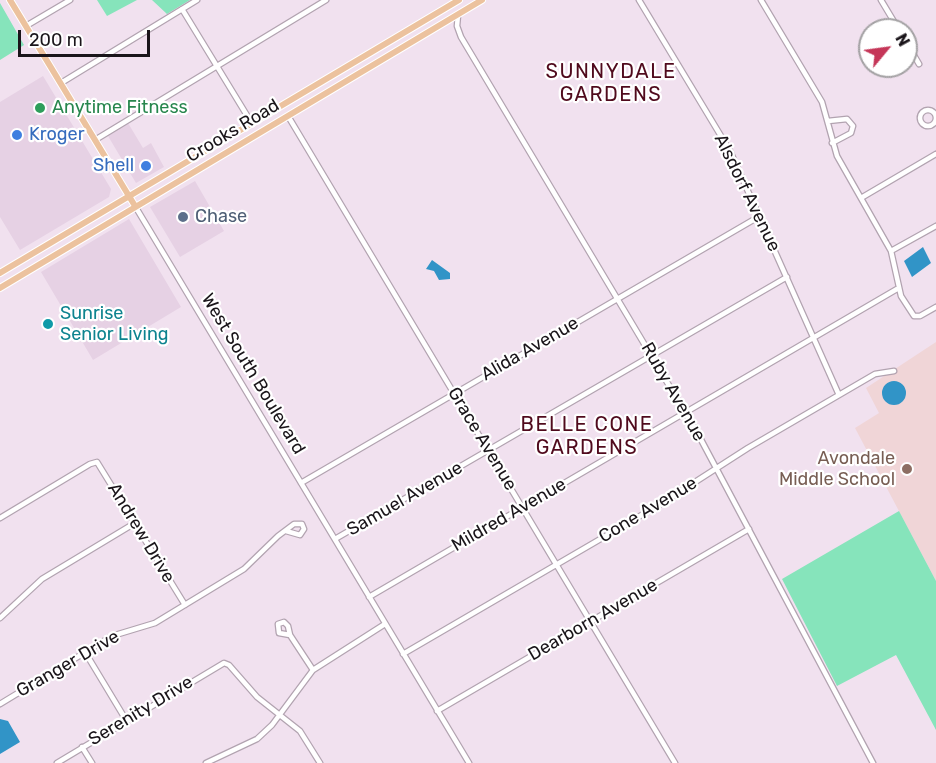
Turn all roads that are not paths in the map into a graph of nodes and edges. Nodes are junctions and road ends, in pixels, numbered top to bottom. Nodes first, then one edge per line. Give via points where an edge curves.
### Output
1 (10, 0) edge
2 (70, 0) edge
3 (197, 0) edge
4 (326, 0) edge
5 (459, 0) edge
6 (482, 0) edge
7 (639, 0) edge
8 (761, 0) edge
9 (881, 0) edge
10 (446, 8) junction
11 (182, 9) junction
12 (458, 14) junction
13 (892, 18) edge
14 (443, 23) junction
15 (26, 26) junction
16 (458, 31) junction
17 (216, 66) junction
18 (61, 83) junction
19 (283, 103) junction
20 (288, 116) junction
21 (828, 121) junction
22 (251, 122) junction
23 (932, 125) dead end
24 (936, 132) edge
25 (256, 135) junction
26 (95, 140) junction
27 (832, 143) junction
28 (936, 154) edge
29 (153, 182) junction
30 (156, 194) junction
31 (129, 196) junction
32 (861, 198) junction
33 (135, 206) junction
34 (109, 208) junction
35 (760, 216) junction
36 (112, 220) junction
37 (936, 226) edge
38 (891, 251) junction
39 (15, 263) junction
40 (0, 273) edge
41 (18, 277) junction
42 (787, 277) junction
43 (0, 288) edge
44 (897, 289) junction
45 (618, 298) junction
46 (936, 307) edge
47 (814, 338) junction
48 (651, 355) junction
49 (894, 371) dead end
50 (454, 393) junction
51 (839, 395) junction
52 (686, 412) junction
53 (488, 450) junction
54 (717, 469) junction
55 (301, 483) junction
56 (522, 507) junction
57 (0, 518) edge
58 (135, 523) junction
59 (749, 529) junction
60 (286, 531) dead end
61 (334, 539) junction
62 (556, 565) junction
63 (369, 597) junction
64 (185, 605) junction
65 (0, 618) edge
66 (590, 621) junction
67 (385, 624) junction
68 (290, 635) dead end
69 (85, 652) junction
70 (403, 654) junction
71 (313, 670) junction
72 (0, 704) edge
73 (437, 711) junction
74 (280, 714) junction
75 (126, 720) junction
76 (82, 747) junction
77 (57, 763) edge
78 (92, 763) edge
79 (206, 763) edge
80 (320, 763) edge
81 (469, 763) edge
82 (675, 763) edge
83 (873, 763) edge

1 - 15 main road, West South Boulevard
2 - 15 street
3 - 11 street
4 - 17 street
5 - 10 main road, Crooks Road
6 - 12 main road, Crooks Road
7 - 35 street, Alsdorf Avenue via 721,136
8 - 21 street via 820,98
9 - 13 street
10 - 14 main road
10 - 19 main road, Crooks Road
11 - 17 street
11 - 18 street
12 - 14 main road, Crooks Road
12 - 16 street
14 - 16 street
14 - 20 main road, Crooks Road
15 - 18 main road, West South Boulevard
16 - 45 street, Ruby Avenue
17 - 22 street
17 - 26 street
18 - 26 main road, West South Boulevard
19 - 20 main road via 282,111
19 - 22 main road, Crooks Road
20 - 25 main road, Crooks Road
20 - 50 street, Grace Avenue
21 - 27 street
21 - 27 street via 848,119 853,126 848,136
22 - 25 main road via 257,129
22 - 29 main road, Crooks Road
23 - 24 street
25 - 30 main road, Crooks Road
26 - 31 main road, West South Boulevard
27 - 32 street
28 - 32 street
29 - 30 main road
29 - 31 main road, Crooks Road
30 - 33 main road, Crooks Road
31 - 33 main road, West South Boulevard
31 - 34 main road, Crooks Road
32 - 38 street
33 - 36 main road, Crooks Road
33 - 55 street, West South Boulevard
34 - 36 main road via 114,214
34 - 39 main road, Crooks Road
35 - 42 street, Alsdorf Avenue
35 - 45 street, Alida Avenue
36 - 41 main road, Crooks Road
37 - 38 street
38 - 44 street
39 - 40 main road, Crooks Road
39 - 41 main road via 13,272
41 - 43 main road, Crooks Road
42 - 47 street, Alsdorf Avenue
42 - 48 street, Samuel Avenue
44 - 46 street via 916,317
44 - 47 street, Mildred Avenue
45 - 48 street, Ruby Avenue
45 - 50 street, Alida Avenue
47 - 51 street, Alsdorf Avenue
47 - 52 street, Mildred Avenue
48 - 52 street, Ruby Avenue
48 - 53 street, Samuel Avenue
49 - 51 street, Cone Avenue via 875,374
50 - 53 street, Grace Avenue
50 - 55 street, Alida Avenue
51 - 54 street, Cone Avenue
52 - 54 street, Ruby Avenue
52 - 56 street, Mildred Avenue
53 - 56 street, Grace Avenue
53 - 61 street, Samuel Avenue
54 - 59 street, Ruby Avenue
54 - 62 street, Cone Avenue
55 - 61 street, West South Boulevard
56 - 62 street, Grace Avenue
56 - 63 street, Mildred Avenue
57 - 58 street, Andrew Drive via 97,462
58 - 64 street, Andrew Drive
58 - 65 street via 42,579
59 - 66 street, Dearborn Avenue
59 - 83 street, Ruby Avenue
60 - 64 street, Granger Drive via 249,566
61 - 63 street, West South Boulevard
62 - 66 street, Grace Avenue
62 - 70 street, Cone Avenue
63 - 67 street, West South Boulevard
64 - 69 street, Granger Drive via 155,623 117,633
66 - 73 street, Dearborn Avenue
66 - 82 street, Grace Avenue
67 - 70 street, West South Boulevard
67 - 71 street
68 - 71 street
69 - 72 street, Granger Drive
69 - 75 street
70 - 73 street, West South Boulevard
71 - 74 street
73 - 81 street, West South Boulevard
74 - 75 street, Serenity Drive via 252,693 226,663 218,664
74 - 79 street via 252,743
74 - 80 street via 305,736
75 - 76 street, Serenity Drive
76 - 77 street, Serenity Drive
76 - 78 street

